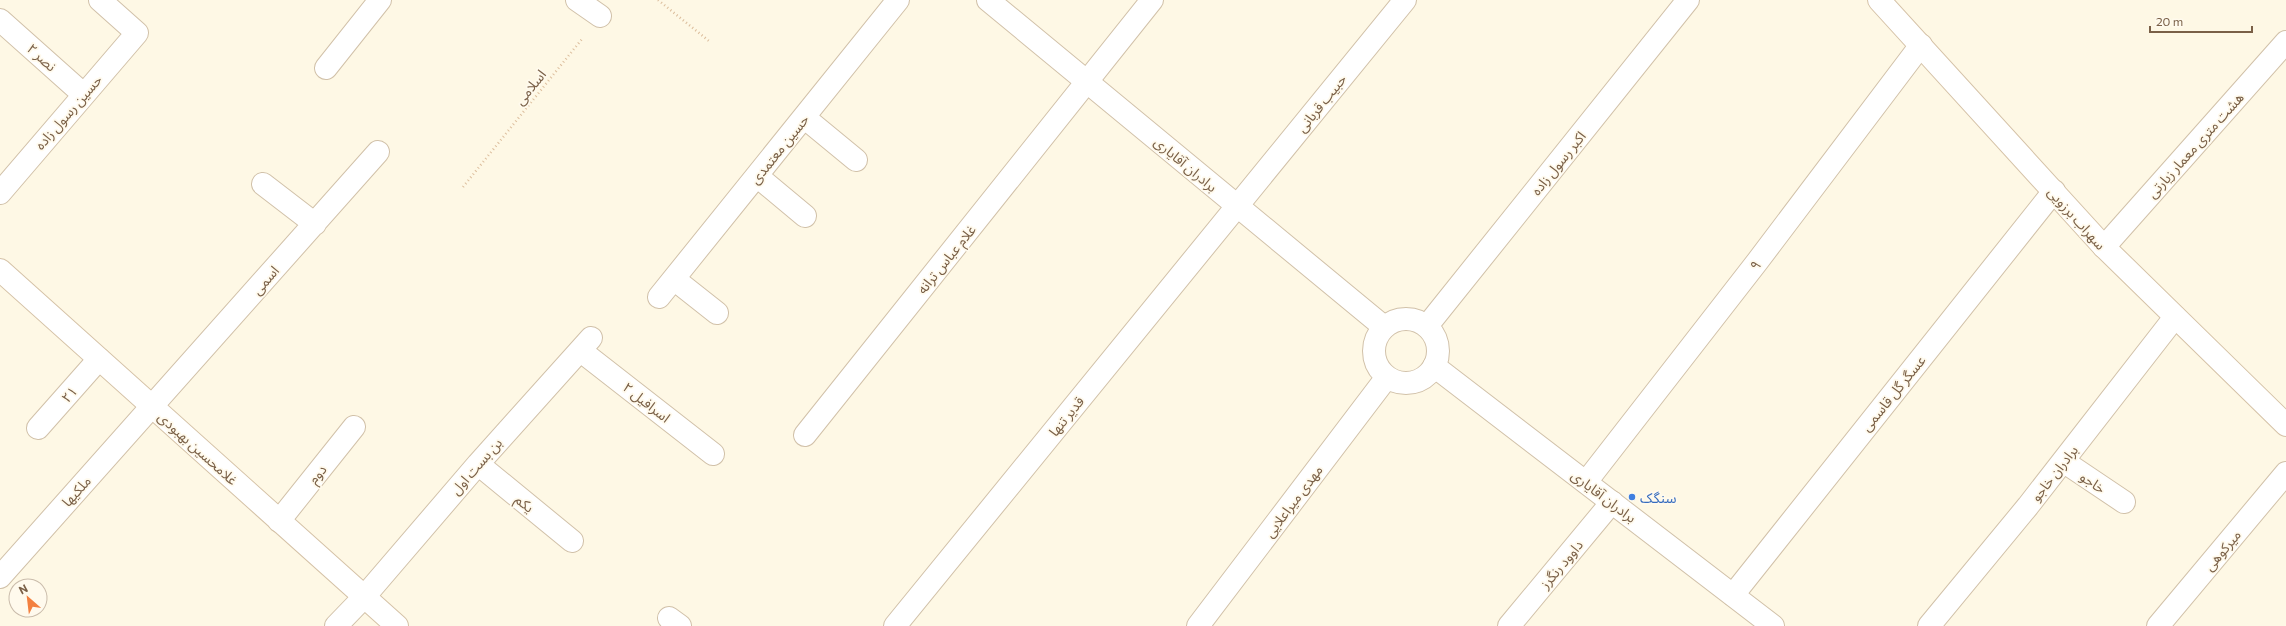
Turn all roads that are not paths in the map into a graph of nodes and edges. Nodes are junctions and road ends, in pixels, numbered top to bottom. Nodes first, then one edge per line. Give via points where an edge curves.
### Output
1 (100, 0) edge
2 (380, 0) edge
3 (577, 0) edge
4 (898, 0) edge
5 (988, 0) edge
6 (1152, 0) edge
7 (1405, 0) edge
8 (1688, 0) edge
9 (1887, 3) edge
10 (600, 16) road end
11 (0, 20) edge
12 (2286, 42) edge
13 (1920, 44) junction
14 (326, 68) dead end
15 (1087, 82) junction
16 (83, 94) junction
17 (805, 118) junction
18 (378, 152) dead end
19 (856, 160) dead end
20 (757, 176) junction
21 (263, 184) dead end
22 (2054, 192) junction
23 (0, 193) edge
24 (1237, 206) junction
25 (805, 216) dead end
26 (315, 224) junction
27 (2104, 247) junction
28 (0, 270) edge
29 (674, 279) junction
30 (659, 297) dead end
31 (718, 313) dead end
32 (2175, 318) junction
33 (1427, 326) junction
34 (1384, 327) junction
35 (586, 344) joint
36 (99, 359) junction
37 (1434, 366) junction
38 (1387, 377) junction
39 (151, 406) junction
40 (2286, 425) edge
41 (354, 427) dead end
42 (38, 428) dead end
43 (805, 435) dead end
44 (713, 454) dead end
45 (2063, 461) junction
46 (478, 464) junction
47 (2286, 473) edge
48 (1586, 482) junction
49 (1612, 502) junction
50 (2124, 502) dead end
51 (279, 521) junction
52 (572, 541) dead end
53 (0, 577) edge
54 (1733, 594) junction
55 (364, 597) junction
56 (336, 626) edge
57 (397, 626) edge
58 (895, 626) edge
59 (1198, 626) edge
60 (1510, 626) edge
61 (1774, 626) edge
62 (1929, 626) edge
63 (2158, 626) edge

1 - 16 street, حسین رسول زاده via 137,33
2 - 14 street
3 - 10 street
4 - 17 street, حسین معتمدی
5 - 15 street, برادران آقایاری
6 - 15 street, غلام عباس ترانه
7 - 24 street, حبیب قربانی
8 - 33 street, اکبر رسول زاده
9 - 13 street, سهراب برزویی
11 - 16 street, نصر ۲
12 - 27 street, هشت متری معمار زیارتی
13 - 22 street, سهراب برزویی
13 - 48 street, ۹ via 1757,262
15 - 24 street, برادران آقایاری
15 - 43 street, غلام عباس ترانه
16 - 23 street, حسین رسول زاده
17 - 19 street
17 - 20 street, حسین معتمدی
18 - 26 street, اسمی
20 - 25 street
20 - 29 street, حسین معتمدی
21 - 26 street
22 - 27 street, سهراب برزویی
22 - 54 street, عسگر گل قاسمی
24 - 34 street, برادران آقایاری
24 - 58 street, قدیر تنها
26 - 39 street, اسمی
27 - 32 street, سهراب برزویی
28 - 36 street, غلامحسین بهبودی
29 - 30 street, حسین معتمدی
29 - 31 street
32 - 40 street, سهراب برزویی
32 - 45 street, برادران خاجو
33 - 34 street via 1410,318 1392,322
33 - 37 street via 1434,334 1438,345 1438,356
34 - 38 street via 1374,343 1374,352 1380,370
35 - 44 street, اسرافیل ۲
35 - 46 street, بن بست اول
36 - 39 street, غلامحسین بهبودی
36 - 42 street, ۲۱
37 - 38 street via 1418,381 1408,383
37 - 48 street, برادران آقایاری
38 - 59 street, مهدی میراعلایی
39 - 51 street, غلامحسین بهبودی
39 - 53 street, ملکیها
41 - 51 street, دوم
45 - 50 street, خاجو
45 - 62 street, برادران خاجو
46 - 52 street, یکم
46 - 55 street, بن بست اول
47 - 63 street, میرکوهی
48 - 49 street, برادران آقایاری
49 - 54 street, برادران آقایاری
49 - 60 street, داوود رنگرز
51 - 55 street, غلامحسین بهبودی
54 - 61 street, برادران آقایاری
55 - 56 street, بن بست اول
55 - 57 street, غلامحسین بهبودی

